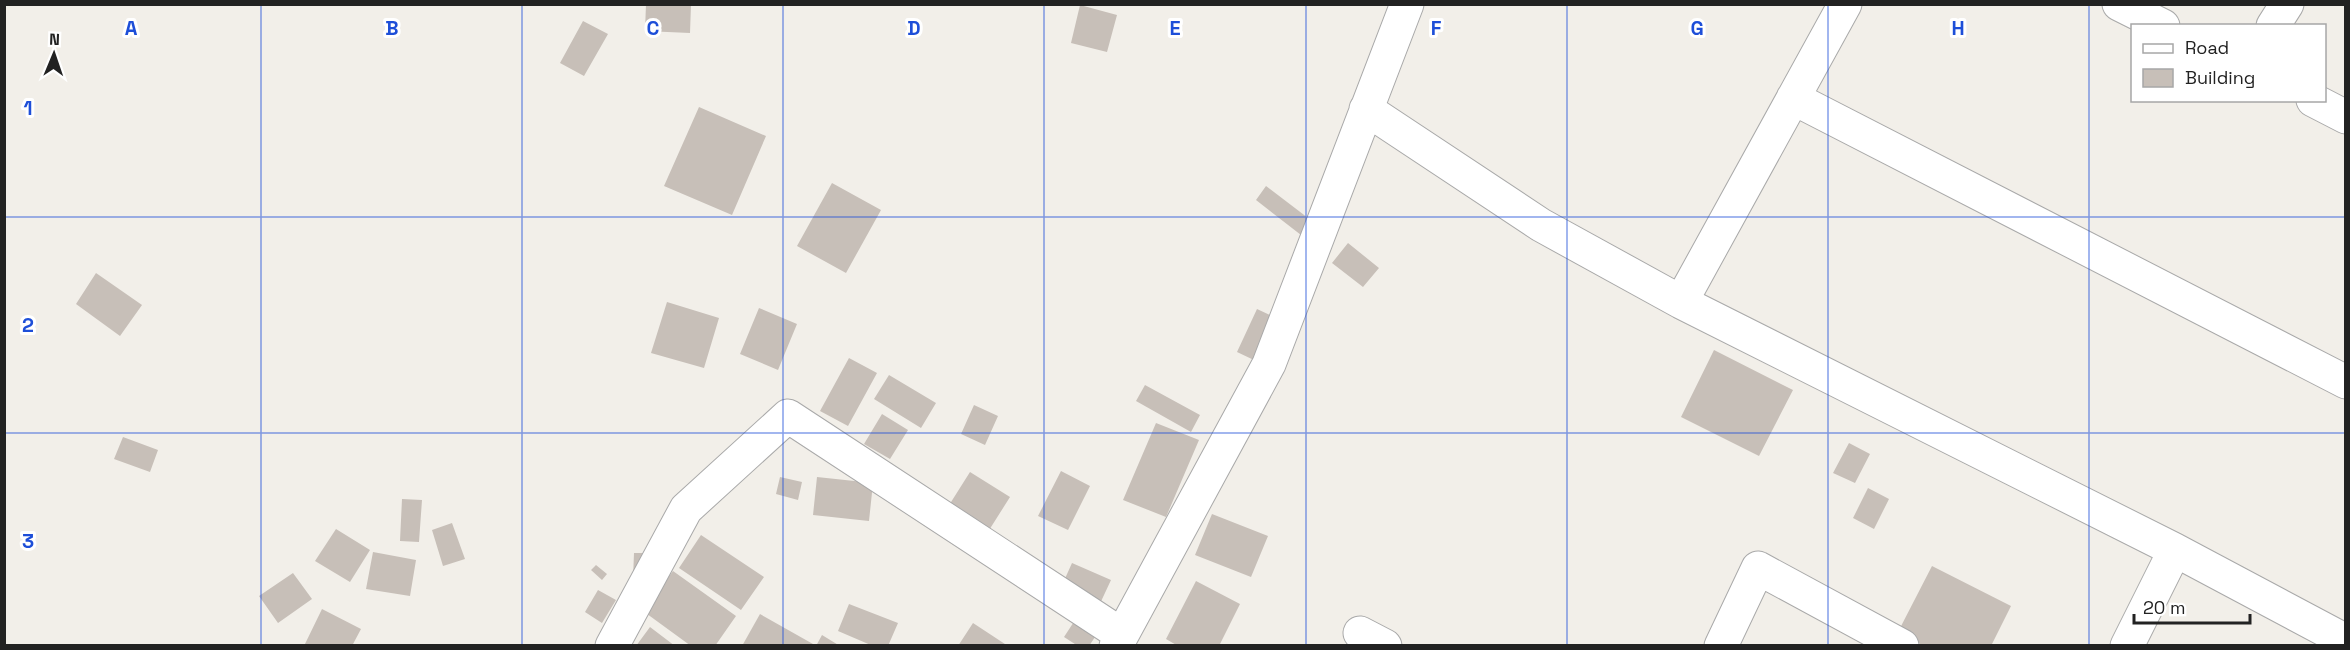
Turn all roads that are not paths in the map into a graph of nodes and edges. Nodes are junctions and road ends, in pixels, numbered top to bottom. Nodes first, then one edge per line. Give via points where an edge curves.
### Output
1 (1407, 4) edge
2 (1845, 4) edge
3 (2119, 4) edge
4 (2287, 4) edge
5 (2159, 24) edge
6 (2274, 24) edge
7 (1793, 98) junction
8 (2317, 102) edge
9 (1366, 109) junction
10 (2346, 117) edge
11 (1681, 302) junction
12 (2346, 382) edge
13 (2175, 550) junction
14 (1119, 640) edge
15 (2346, 641) edge
16 (612, 645) edge
17 (1721, 645) edge
18 (1902, 645) edge
19 (2127, 645) edge

1 - 9 street
2 - 7 street
3 - 5 street
4 - 6 street
7 - 11 street
7 - 12 street
8 - 10 street
9 - 11 street via 1541,225
9 - 14 street via 1269,364
11 - 13 street
13 - 15 street
13 - 19 street
14 - 16 street via 788,416 686,509
17 - 18 street via 1758,568

